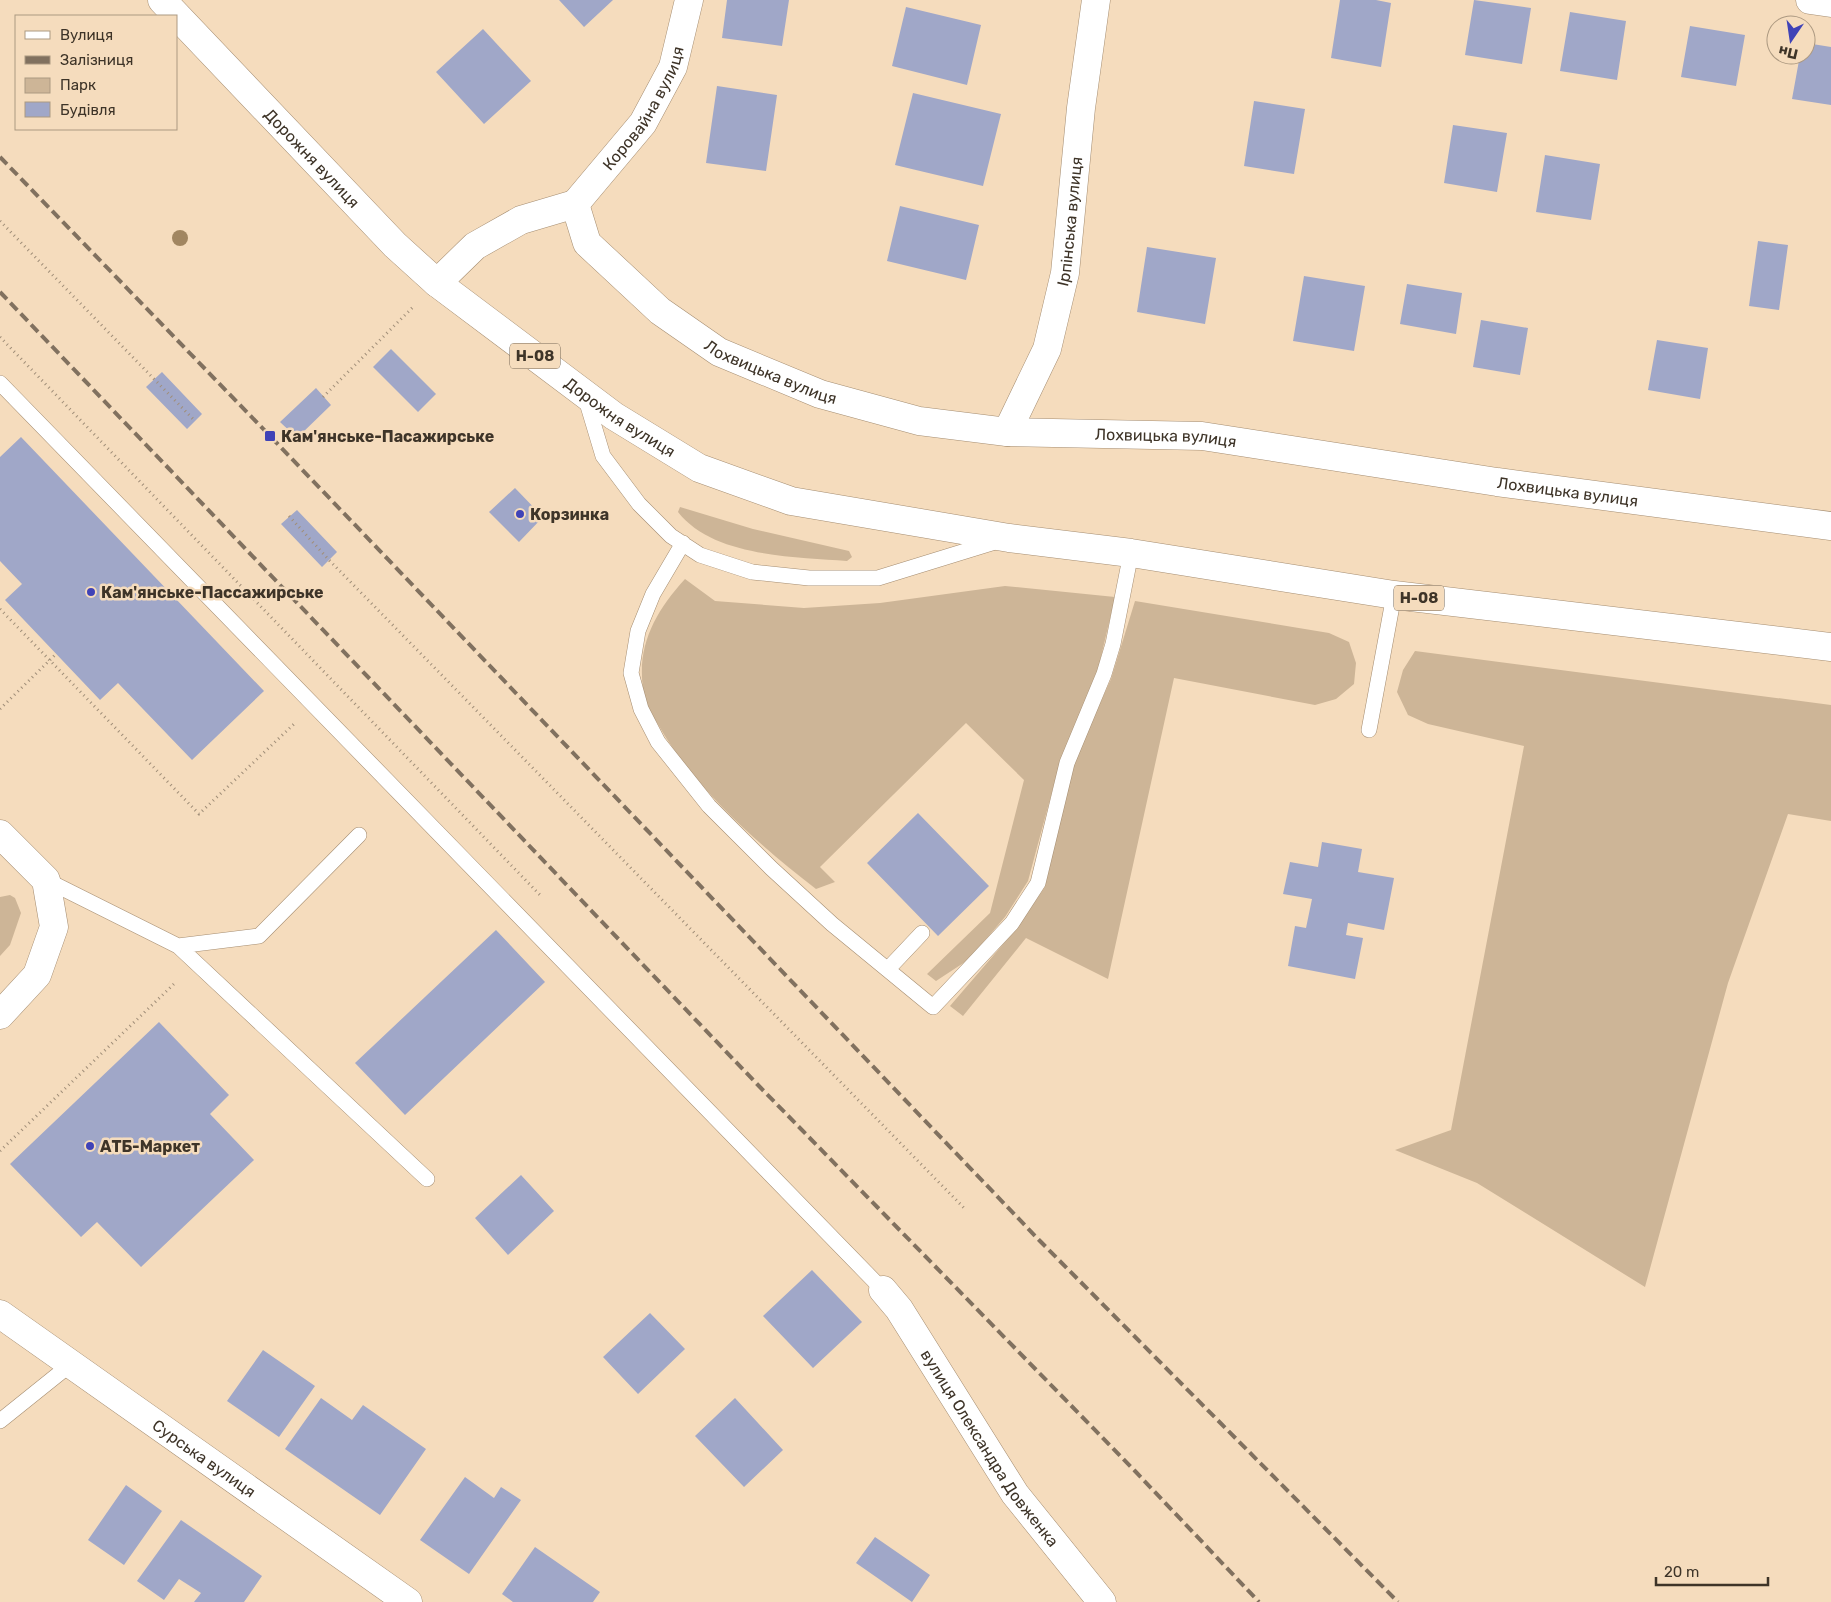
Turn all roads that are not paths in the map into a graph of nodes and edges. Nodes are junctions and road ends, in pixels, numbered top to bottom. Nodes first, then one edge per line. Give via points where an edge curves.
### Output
1 (162, 0) edge
2 (689, 0) edge
3 (1096, 0) edge
4 (1810, 0) edge
5 (1831, 3) edge
6 (176, 15) edge
7 (178, 17) edge
8 (575, 204) junction
9 (437, 283) junction
10 (0, 383) edge
11 (584, 393) junction
12 (1007, 432) junction
13 (1831, 526) edge
14 (1010, 538) junction
15 (683, 543) junction
16 (1131, 554) junction
17 (1394, 595) junction
18 (1831, 647) edge
19 (1369, 730) dead end
20 (0, 834) edge
21 (359, 835) dead end
22 (46, 880) junction
23 (922, 933) dead end
24 (178, 946) junction
25 (888, 969) junction
26 (0, 1016) edge
27 (428, 1179) dead end
28 (883, 1290) joint
29 (0, 1314) edge
30 (71, 1364) junction
31 (0, 1421) edge
32 (408, 1602) edge
33 (1102, 1602) edge

1 - 6 street, Дорожня вулиця / Н-08
2 - 8 street, Коровайна вулиця via 674,67 644,123
3 - 12 street, Ірпінська вулиця via 1081,108 1065,273 1047,350
4 - 5 street
7 - 9 street, Дорожня вулиця / Н-08 via 395,246
8 - 9 street via 521,220 475,246
8 - 12 street, Лохвицька вулиця via 587,243 660,310 719,352 820,394 919,421
9 - 11 street, Дорожня вулиця / Н-08
10 - 28 lane
11 - 14 street, Дорожня вулиця / Н-08 via 614,416 699,468 791,501
11 - 15 lane via 603,456 639,504
12 - 13 street, Лохвицька вулиця via 1202,436 1497,482
14 - 15 lane via 878,578 809,578 752,572 700,555
14 - 16 street, Н-08
15 - 25 lane via 653,594 638,631 631,673 641,708 658,742 709,806 832,924
16 - 17 street, Н-08
16 - 25 lane via 1113,644 1067,763 1038,883 1012,923 933,1007
17 - 18 street, Н-08
17 - 19 lane
20 - 22 street
21 - 24 lane via 259,936
22 - 24 lane
22 - 26 street via 54,927 36,975
23 - 25 lane
24 - 27 lane
28 - 33 street, вулиця Олександра Довженка via 899,1309 1015,1494
29 - 30 street, Сурська вулиця
30 - 31 lane
30 - 32 street, Сурська вулиця

